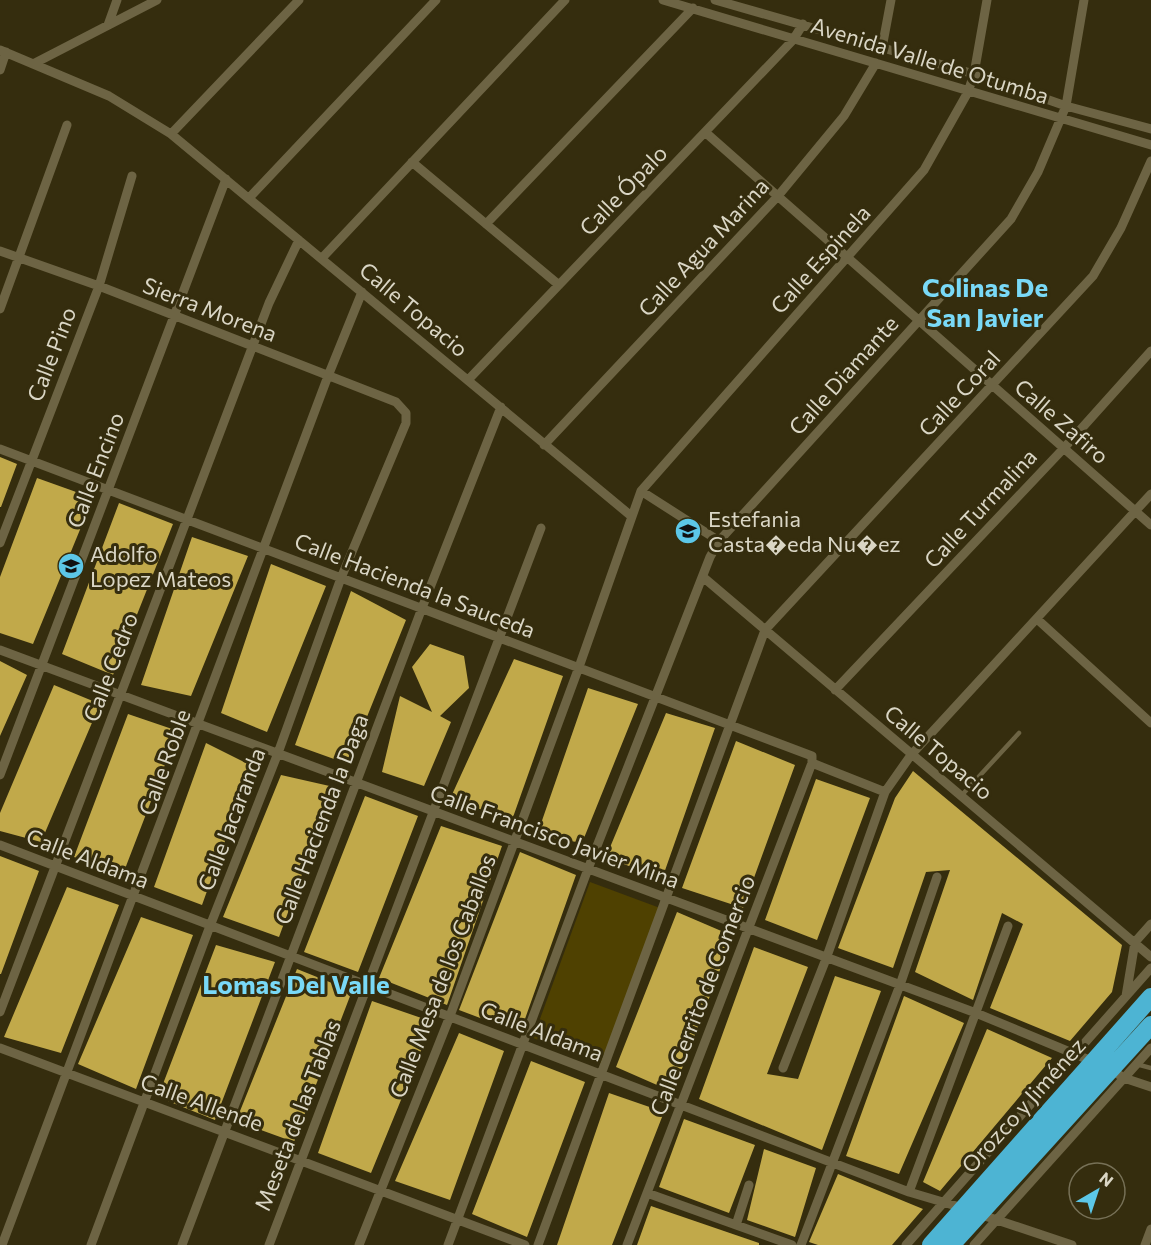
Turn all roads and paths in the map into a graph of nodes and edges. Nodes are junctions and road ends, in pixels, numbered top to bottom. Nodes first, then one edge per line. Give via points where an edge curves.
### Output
1 (117, 0) edge
2 (157, 0) edge
3 (299, 0) edge
4 (436, 0) edge
5 (565, 0) edge
6 (663, 0) edge
7 (715, 0) edge
8 (891, 0) edge
9 (987, 0) edge
10 (1084, 0) edge
11 (693, 8) junction
12 (803, 24) junction
13 (108, 25) junction
14 (794, 40) junction
15 (882, 48) junction
16 (3, 51) edge
17 (35, 63) junction
18 (876, 63) junction
19 (0, 70) edge
20 (974, 74) junction
21 (968, 92) junction
22 (1066, 106) junction
23 (1061, 119) junction
24 (67, 125) dead end
25 (1151, 129) edge
26 (705, 132) junction
27 (171, 134) junction
28 (1151, 145) edge
29 (1151, 161) edge
30 (412, 162) junction
31 (132, 176) dead end
32 (226, 179) junction
33 (778, 196) junction
34 (249, 198) junction
35 (486, 224) junction
36 (299, 240) junction
37 (0, 251) edge
38 (847, 257) junction
39 (20, 258) junction
40 (322, 258) junction
41 (559, 285) junction
42 (99, 286) junction
43 (362, 292) junction
44 (0, 309) edge
45 (174, 317) junction
46 (919, 321) junction
47 (252, 347) junction
48 (1151, 351) edge
49 (328, 376) junction
50 (468, 380) junction
51 (993, 386) junction
52 (501, 407) junction
53 (403, 409) joint
54 (544, 445) junction
55 (1064, 448) junction
56 (0, 449) edge
57 (30, 461) junction
58 (108, 490) junction
59 (641, 490) junction
60 (1151, 494) edge
61 (1136, 512) junction
62 (630, 515) junction
63 (187, 520) junction
64 (1151, 525) edge
65 (541, 528) dead end
66 (719, 541) junction
67 (0, 543) edge
68 (263, 549) junction
69 (703, 577) junction
70 (341, 578) junction
71 (422, 608) junction
72 (1037, 619) junction
73 (765, 630) junction
74 (500, 638) junction
75 (0, 650) edge
76 (42, 665) junction
77 (579, 667) junction
78 (835, 690) junction
79 (120, 694) junction
80 (656, 697) junction
81 (1151, 723) edge
82 (198, 724) junction
83 (730, 724) junction
84 (1019, 733) dead end
85 (278, 753) junction
86 (911, 755) junction
87 (813, 761) junction
88 (0, 775) edge
89 (356, 782) junction
90 (885, 792) junction
91 (961, 796) junction
92 (433, 811) junction
93 (515, 840) junction
94 (0, 845) edge
95 (55, 867) junction
96 (588, 869) junction
97 (937, 877) dead end
98 (134, 897) junction
99 (667, 898) junction
100 (1151, 924) edge
101 (210, 926) junction
102 (1008, 926) dead end
103 (748, 929) junction
104 (1135, 942) junction
105 (290, 957) junction
106 (1151, 957) edge
107 (826, 959) junction
108 (1151, 968) edge
109 (900, 985) junction
110 (366, 986) junction
111 (1151, 997) edge
112 (1125, 998) junction
113 (0, 1012) edge
114 (976, 1013) junction
115 (450, 1016) junction
116 (1151, 1025) edge
117 (522, 1046) junction
118 (0, 1048) edge
119 (1151, 1048) edge
120 (1075, 1052) junction
121 (1136, 1064) junction
122 (783, 1068) dead end
123 (1151, 1068) edge
124 (1110, 1070) junction
125 (65, 1072) junction
126 (601, 1076) junction
127 (1151, 1087) edge
128 (145, 1101) junction
129 (681, 1106) junction
130 (224, 1131) junction
131 (301, 1160) junction
132 (831, 1163) junction
133 (749, 1185) dead end
134 (380, 1190) junction
135 (909, 1192) junction
136 (647, 1193) junction
137 (942, 1204) junction
138 (971, 1211) junction
139 (998, 1219) junction
140 (457, 1220) junction
141 (736, 1225) junction
142 (1151, 1229) edge
143 (3, 1244) edge
144 (92, 1245) edge
145 (182, 1245) edge
146 (269, 1245) edge
147 (359, 1245) edge
148 (448, 1245) edge
149 (525, 1245) edge
150 (538, 1245) edge
151 (627, 1245) edge
152 (792, 1245) edge
153 (801, 1245) edge
154 (906, 1245) edge
155 (931, 1245) edge
156 (951, 1245) edge
157 (974, 1245) edge
158 (1072, 1245) edge
159 (1145, 1245) edge

1 - 13 street
2 - 13 street
3 - 27 street
4 - 34 street
5 - 30 street
6 - 11 street, Avenida Valle de Otumba
7 - 12 street, Avenida Valle de Otumba
8 - 15 street
9 - 20 street, Calle Espinela
10 - 22 street, Calle Diamante
11 - 14 street, Avenida Valle de Otumba
11 - 35 street
12 - 14 street, Calle Ópalo
12 - 15 street, Avenida Valle de Otumba
13 - 17 street
14 - 18 street, Avenida Valle de Otumba
14 - 26 street, Calle Ópalo
15 - 20 street, Avenida Valle de Otumba
16 - 17 street, Calle Topacio
16 - 19 street
17 - 27 street, Calle Topacio via 109,96
18 - 21 street, Avenida Valle de Otumba
18 - 33 street, Calle Agua Marina via 844,116
20 - 21 street, Calle Espinela
20 - 22 street, Avenida Valle de Otumba
21 - 23 street, Avenida Valle de Otumba
21 - 38 street, Calle Espinela via 924,170
22 - 23 street, Calle Diamante
22 - 25 street, Avenida Valle de Otumba
23 - 28 street, Avenida Valle de Otumba
23 - 46 street, Calle Diamante via 1038,172 1011,219
24 - 39 street
26 - 33 street, Calle Zafiro
26 - 41 street, Calle Ópalo
27 - 32 street, Calle Topacio
29 - 51 street, Calle Coral via 1094,276
30 - 35 street
30 - 40 street
31 - 42 street, Calle Pino
32 - 34 street, Calle Topacio
32 - 45 street, Calle Encino
33 - 38 street, Calle Zafiro
33 - 54 street, Calle Agua Marina
34 - 36 street, Calle Topacio
35 - 41 street
36 - 40 street, Calle Topacio
36 - 47 street, Calle Cedro
37 - 39 street, Sierra Morena
38 - 46 street, Calle Zafiro
38 - 59 street, Calle Espinela
39 - 42 street, Sierra Morena
39 - 44 street
40 - 43 street, Calle Topacio
41 - 50 street, Calle Ópalo
42 - 45 street, Sierra Morena
42 - 57 street, Calle Pino
43 - 49 street, Calle Roble
43 - 50 street, Calle Topacio
45 - 47 street, Sierra Morena
45 - 58 street, Calle Encino
46 - 51 street, Calle Zafiro
46 - 66 street, Calle Diamante
47 - 49 street, Sierra Morena
47 - 63 street, Calle Cedro
48 - 55 street, Calle Turmalina
49 - 53 street, Sierra Morena via 396,402
49 - 68 street, Calle Roble
50 - 52 street, Calle Topacio
51 - 55 street, Calle Zafiro
51 - 73 street, Calle Coral
52 - 54 street, Calle Topacio
52 - 71 street, Calle Hacienda la Daga
53 - 70 street, Calle Jacaranda via 406,423
54 - 62 street, Calle Topacio
55 - 61 street, Calle Zafiro
55 - 78 street, Calle Turmalina
56 - 57 street, Calle Hacienda la Sauceda
57 - 58 street, Calle Hacienda la Sauceda
57 - 67 street, Calle Pino
58 - 63 street, Calle Hacienda la Sauceda
58 - 76 street, Calle Encino
59 - 62 street, Calle Espinela
59 - 66 street
60 - 61 street
61 - 64 street, Calle Zafiro
61 - 72 street
62 - 77 street, Calle Mesa de los Caballos
63 - 68 street, Calle Hacienda la Sauceda
63 - 79 street, Calle Cedro
65 - 74 street, Meseta de las Tablas
66 - 69 street, Calle Diamante
68 - 70 street, Calle Hacienda la Sauceda
68 - 82 street, Calle Roble
69 - 73 street, Calle Topacio
69 - 80 street, Calle Diamante
70 - 71 street, Calle Hacienda la Sauceda
70 - 85 street, Calle Jacaranda
71 - 74 street, Calle Hacienda la Sauceda
71 - 89 street, Calle Hacienda la Daga
72 - 81 street
72 - 86 street
73 - 78 street, Calle Topacio
73 - 83 street
74 - 77 street, Calle Hacienda la Sauceda
74 - 92 street, Meseta de las Tablas
75 - 76 street, Calle Francisco Javier Mina
76 - 79 street, Calle Francisco Javier Mina
76 - 88 street, Calle Encino
77 - 80 street, Calle Hacienda la Sauceda
77 - 93 street, Calle Mesa de los Caballos
78 - 86 street, Calle Topacio
79 - 82 street, Calle Francisco Javier Mina
79 - 95 street, Calle Cedro
80 - 83 street, Calle Hacienda la Sauceda
80 - 96 street, Calle Diamante
82 - 85 street, Calle Francisco Javier Mina
82 - 98 street, Calle Roble
83 - 87 street, Calle Hacienda la Sauceda via 808,753
83 - 99 street
84 - 91 lane
85 - 89 street, Calle Francisco Javier Mina
85 - 101 street, Calle Jacaranda
86 - 90 street
86 - 91 street, Calle Topacio
87 - 90 street, Calle Hacienda la Sauceda
87 - 103 street, Calle Cerrito de Comercio
89 - 92 street, Calle Francisco Javier Mina
89 - 105 street, Calle Hacienda la Daga
90 - 107 street
91 - 104 street, Calle Topacio
92 - 93 street, Calle Francisco Javier Mina
92 - 110 street, Meseta de las Tablas
93 - 96 street, Calle Francisco Javier Mina
93 - 115 street, Calle Mesa de los Caballos
94 - 95 street, Calle Aldama
95 - 98 street, Calle Aldama
95 - 113 street, Calle Cedro
96 - 99 street, Calle Francisco Javier Mina
96 - 117 street, Calle Diamante
97 - 109 street
98 - 101 street, Calle Aldama
98 - 125 street, Calle Roble
99 - 103 street, Calle Francisco Javier Mina
99 - 126 street
100 - 104 street
101 - 105 street, Calle Aldama
101 - 128 street, Calle Jacaranda
102 - 114 street
103 - 107 street, Calle Francisco Javier Mina
103 - 129 street, Calle Cerrito de Comercio
104 - 106 street, Calle Topacio
104 - 112 street
105 - 110 street, Calle Aldama
105 - 130 street, Calle Hacienda la Daga
107 - 109 street, Calle Francisco Javier Mina
107 - 122 street
108 - 112 street
109 - 114 street, Calle Francisco Javier Mina
109 - 132 street
110 - 115 street, Calle Aldama
110 - 131 street, Meseta de las Tablas
111 - 124 highway, Orozco y Jiménez
112 - 120 street
114 - 120 street, Calle Francisco Javier Mina
114 - 135 street
115 - 117 street, Calle Aldama
115 - 134 street, Calle Mesa de los Caballos
116 - 124 highway, Orozco y Jiménez
117 - 126 street, Calle Aldama
117 - 140 street, Calle Diamante
118 - 125 street, Calle Allende
119 - 121 street, Orozco y Jiménez
120 - 124 street, Calle Francisco Javier Mina
120 - 137 street
121 - 123 lane
121 - 124 street, Orozco y Jiménez
124 - 127 street, Calle Francisco Javier Mina
124 - 138 highway, Orozco y Jiménez
124 - 139 street, Orozco y Jiménez
125 - 128 street, Calle Allende
125 - 143 street, Calle Roble
126 - 129 street, Calle Aldama
126 - 150 street
128 - 130 street, Calle Allende
128 - 144 street, Calle Jacaranda
129 - 132 street, Calle Aldama
129 - 136 street, Calle Cerrito de Comercio
130 - 131 street, Calle Allende
130 - 145 street, Calle Hacienda la Daga
131 - 134 street, Calle Allende
131 - 146 street, Meseta de las Tablas
132 - 135 street, Calle Aldama
132 - 153 street
133 - 141 street
134 - 140 street, Calle Allende
134 - 147 street, Calle Mesa de los Caballos
135 - 137 street, Calle Aldama
136 - 141 street
136 - 151 street, Calle Cerrito de Comercio
137 - 138 street, Calle Aldama
137 - 154 street
138 - 139 street, Calle Aldama
138 - 155 highway, Orozco y Jiménez
138 - 156 highway, Orozco y Jiménez
139 - 157 street, Orozco y Jiménez
139 - 158 street, Calle Aldama
140 - 148 street, Calle Diamante
140 - 149 street, Calle Allende
141 - 152 street
142 - 159 street

